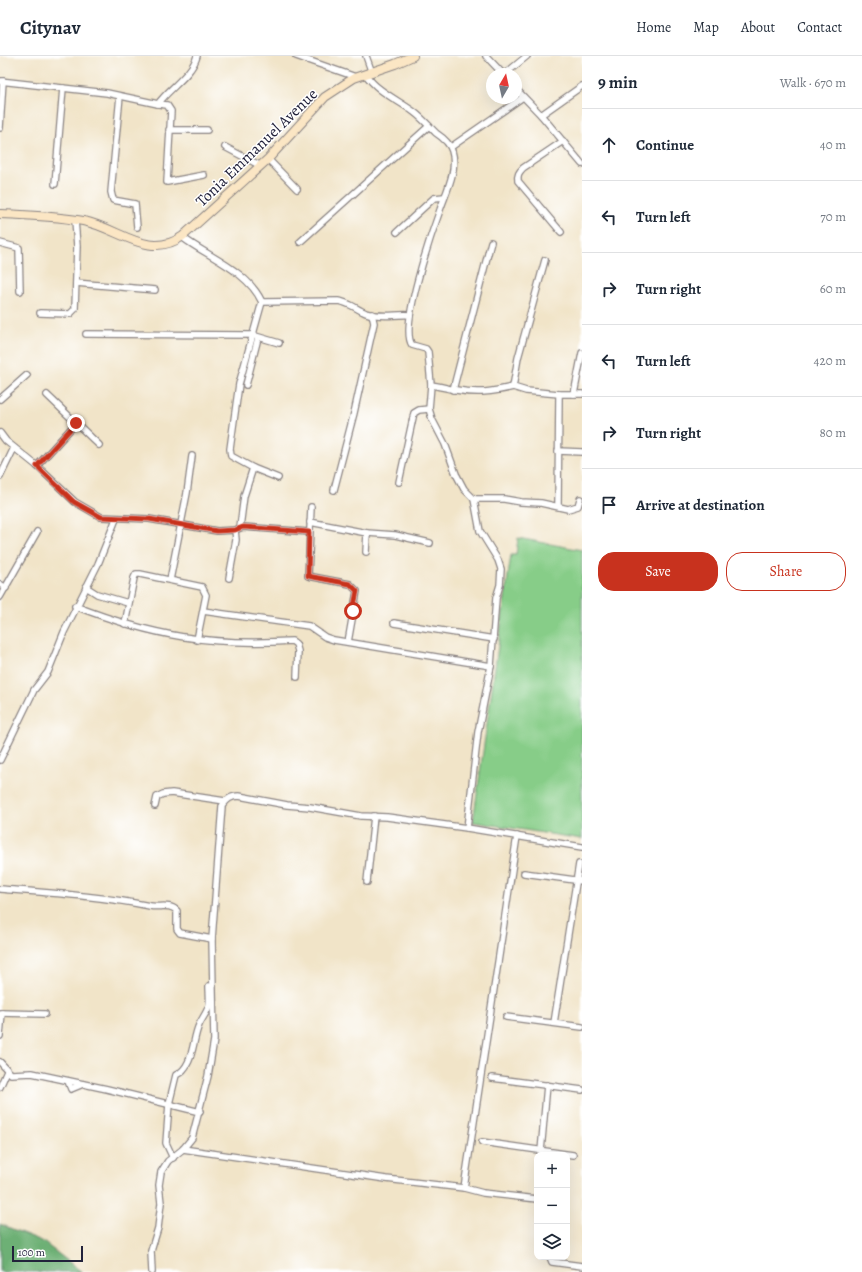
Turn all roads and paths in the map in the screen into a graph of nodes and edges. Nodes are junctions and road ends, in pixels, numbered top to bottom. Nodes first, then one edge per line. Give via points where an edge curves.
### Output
1 (197, 56) edge
2 (296, 56) edge
3 (366, 56) edge
4 (413, 56) edge
5 (486, 56) edge
6 (527, 56) edge
7 (498, 68) edge
8 (512, 68) edge
9 (369, 74) junction
10 (354, 78) junction
11 (2, 81) edge
12 (582, 86) edge
13 (63, 88) junction
14 (120, 96) junction
15 (523, 97) joint
16 (158, 104) junction
17 (541, 115) junction
18 (429, 126) junction
19 (0, 128) edge
20 (169, 130) junction
21 (207, 130) dead end
22 (563, 141) junction
23 (226, 147) dead end
24 (451, 148) junction
25 (268, 159) junction
26 (582, 164) edge
27 (261, 166) junction
28 (204, 175) dead end
29 (55, 184) dead end
30 (297, 189) dead end
31 (444, 197) junction
32 (0, 214) edge
33 (75, 220) junction
34 (137, 227) dead end
35 (396, 232) dead end
36 (561, 232) dead end
37 (182, 237) junction
38 (300, 242) dead end
39 (491, 242) dead end
40 (0, 243) edge
41 (545, 260) dead end
42 (76, 283) junction
43 (155, 290) dead end
44 (20, 291) dead end
45 (262, 302) junction
46 (40, 313) dead end
47 (372, 314) junction
48 (410, 315) junction
49 (86, 334) dead end
50 (252, 335) junction
51 (258, 338) junction
52 (279, 343) dead end
53 (582, 353) edge
54 (27, 375) dead end
55 (246, 385) dead end
56 (431, 385) junction
57 (513, 387) junction
58 (453, 390) junction
59 (559, 394) junction
60 (574, 394) junction
61 (582, 394) edge
62 (47, 395) dead end
63 (0, 399) edge
64 (429, 409) junction
65 (76, 423) junction
66 (0, 433) edge
67 (99, 446) dead end
68 (14, 448) junction
69 (558, 451) junction
70 (582, 452) edge
71 (192, 456) dead end
72 (37, 466) junction
73 (253, 468) junction
74 (0, 477) edge
75 (278, 478) dead end
76 (399, 482) dead end
77 (334, 490) dead end
78 (474, 499) junction
79 (580, 499) dead end
80 (558, 506) junction
81 (311, 507) dead end
82 (116, 519) junction
83 (310, 522) junction
84 (181, 524) junction
85 (238, 528) junction
86 (37, 532) dead end
87 (309, 532) junction
88 (367, 533) junction
89 (430, 543) dead end
90 (366, 552) dead end
91 (229, 578) dead end
92 (170, 580) junction
93 (0, 584) edge
94 (86, 587) junction
95 (6, 588) junction
96 (0, 596) edge
97 (128, 603) junction
98 (75, 606) junction
99 (203, 611) junction
100 (394, 623) dead end
101 (125, 624) junction
102 (494, 639) junction
103 (197, 640) junction
104 (348, 642) junction
105 (491, 666) junction
106 (297, 677) dead end
107 (0, 760) edge
108 (226, 801) junction
109 (155, 806) dead end
110 (374, 816) junction
111 (467, 828) junction
112 (517, 836) junction
113 (582, 847) edge
114 (579, 864) dead end
115 (524, 873) dead end
116 (579, 880) edge
117 (367, 882) dead end
118 (0, 889) edge
119 (212, 939) junction
120 (212, 972) junction
121 (1, 1013) edge
122 (45, 1014) dead end
123 (506, 1017) dead end
124 (554, 1023) junction
125 (582, 1027) edge
126 (0, 1036) edge
127 (0, 1062) edge
128 (7, 1071) junction
129 (492, 1078) dead end
130 (547, 1085) junction
131 (0, 1087) edge
132 (582, 1090) edge
133 (169, 1104) junction
134 (200, 1112) junction
135 (482, 1142) dead end
136 (183, 1149) junction
137 (541, 1150) junction
138 (573, 1155) dead end
139 (172, 1158) junction
140 (464, 1188) junction
141 (534, 1199) edge
142 (551, 1260) edge
143 (582, 1266) edge
144 (152, 1272) edge

1 - 16 street via 187,73
2 - 10 street
3 - 9 street
4 - 9 street, Tonia Emmanuel Avenue
5 - 7 street
6 - 8 street
9 - 10 street, Tonia Emmanuel Avenue
9 - 18 street via 382,91 414,112
10 - 25 street, Tonia Emmanuel Avenue via 318,104
11 - 13 street
11 - 19 street
12 - 17 street
13 - 14 street
13 - 29 street
14 - 16 street
14 - 34 street via 111,192 113,200 135,204
15 - 17 street
15 - 24 street
16 - 20 street via 167,105 169,108
17 - 22 street
18 - 24 street
18 - 38 street
20 - 21 street
20 - 28 street via 167,182
22 - 26 street
22 - 36 street via 518,172 517,178
23 - 27 street
24 - 31 street via 452,176
25 - 27 street, Tonia Emmanuel Avenue
25 - 30 street
27 - 37 street, Tonia Emmanuel Avenue
31 - 35 street via 434,198
31 - 48 street
32 - 33 street, Tonia Emmanuel Avenue via 38,215
33 - 37 street, Tonia Emmanuel Avenue via 99,225 140,243 173,243
33 - 42 street
37 - 45 street via 232,269 258,294
39 - 58 street
40 - 44 street via 19,248
41 - 57 street via 518,358
42 - 43 street
42 - 46 street via 73,312
45 - 47 street via 343,302
45 - 50 street
47 - 48 street
47 - 77 street via 374,323
48 - 56 street via 410,342 428,352
49 - 50 street
50 - 51 street
50 - 73 street via 239,384 230,453
51 - 52 street
51 - 55 street
53 - 60 street
54 - 63 street
56 - 58 street
56 - 64 street
57 - 58 street via 485,393
57 - 59 street
59 - 60 street
59 - 69 street
60 - 61 street
62 - 65 street
64 - 76 street via 414,413
64 - 78 street via 456,474 464,489
65 - 67 street
65 - 72 street
66 - 68 street
68 - 72 street
68 - 74 street
69 - 70 street
69 - 80 street
71 - 84 street
72 - 82 street via 82,507 101,517
73 - 75 street
73 - 85 street
78 - 80 street via 504,499
78 - 102 street via 480,531 501,566 502,577 496,598
79 - 80 street via 576,508
81 - 83 street
82 - 84 street via 143,519
82 - 94 street
83 - 87 street
83 - 88 street
84 - 85 street via 217,531
84 - 92 street
85 - 87 street
85 - 91 street
86 - 95 street
87 - 104 street via 308,576 350,584 357,591
88 - 89 street via 395,535
88 - 90 street
92 - 97 street via 136,574
92 - 99 street via 202,587 206,595
93 - 95 street
94 - 97 street via 97,594
94 - 98 street
95 - 96 street
97 - 101 street
98 - 101 street
98 - 107 street via 48,672 34,690
99 - 103 street
99 - 104 street via 308,626 330,639
100 - 102 street
101 - 103 street via 164,635
102 - 105 street
103 - 106 street via 263,644 292,641 298,651
104 - 105 street
105 - 111 street via 478,732
108 - 109 street via 172,793 157,797
108 - 110 street via 239,796
108 - 119 street via 222,806
110 - 111 street
110 - 117 street
111 - 112 street
112 - 113 street
112 - 140 street
114 - 116 street
115 - 116 street
116 - 124 street
118 - 119 street via 102,898 173,908 177,911 177,929 180,933
119 - 120 street
120 - 133 street via 209,1006 199,1024 187,1064 182,1072 176,1075
120 - 134 street via 214,1040
121 - 122 street
121 - 126 street
123 - 124 street
124 - 125 street
127 - 128 street
128 - 131 street
128 - 133 street via 11,1074 32,1074 83,1084
129 - 130 street
130 - 132 street
130 - 137 street
133 - 134 street
133 - 139 street via 166,1143
134 - 136 street via 192,1138
135 - 137 street
136 - 139 street
136 - 140 street
137 - 138 street
139 - 144 street via 161,1172 158,1228 151,1251
140 - 141 street via 483,1193
142 - 143 street

